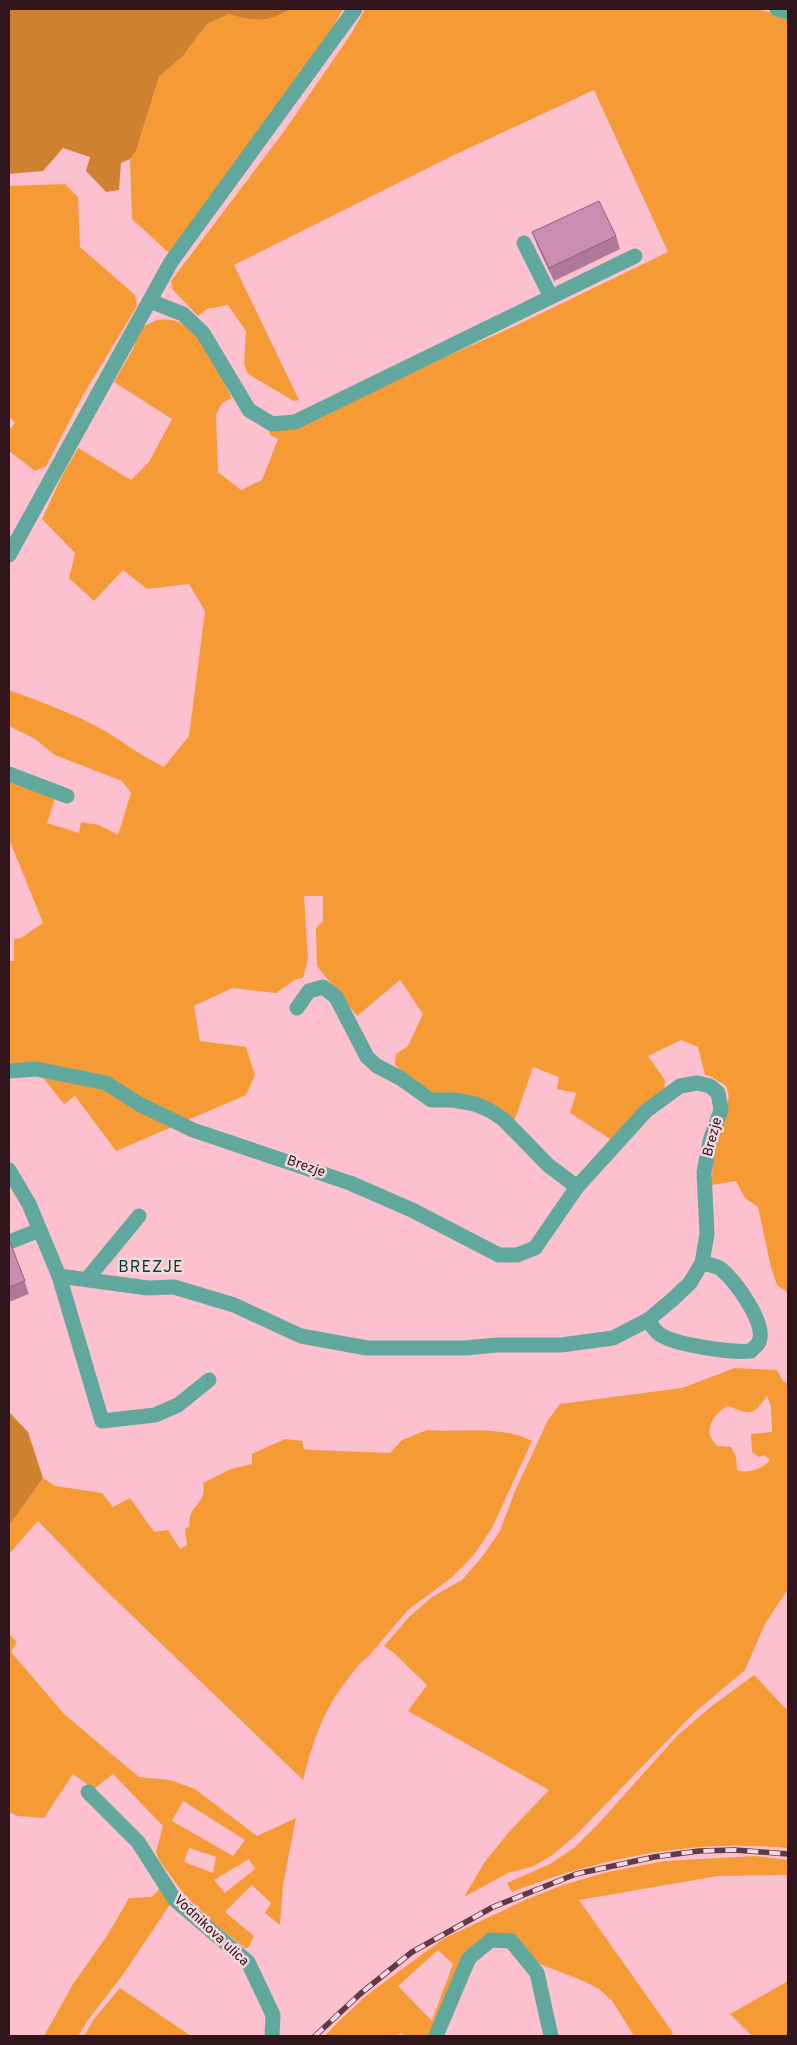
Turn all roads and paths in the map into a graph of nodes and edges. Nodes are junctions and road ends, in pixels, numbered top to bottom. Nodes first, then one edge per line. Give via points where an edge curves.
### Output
1 (355, 9) edge
2 (777, 9) edge
3 (788, 12) edge
4 (524, 243) dead end
5 (635, 256) dead end
6 (551, 297) junction
7 (150, 300) junction
8 (9, 556) edge
9 (9, 774) edge
10 (67, 796) dead end
11 (297, 1008) dead end
12 (9, 1071) edge
13 (9, 1170) edge
14 (577, 1187) junction
15 (139, 1216) dead end
16 (40, 1230) junction
17 (9, 1242) edge
18 (702, 1262) junction
19 (59, 1276) junction
20 (86, 1278) junction
21 (648, 1320) junction
22 (209, 1380) dead end
23 (88, 1792) dead end
24 (272, 2036) edge
25 (436, 2036) edge
26 (551, 2036) edge

1 - 7 street via 171,262
2 - 3 street
4 - 6 street
5 - 6 street
6 - 7 street via 295,422 272,424 249,410 203,333 183,314
7 - 8 street
9 - 10 street
11 - 14 street via 309,990 324,987 336,997 368,1056 377,1066 431,1100 453,1100 489,1110 503,1119 548,1165
12 - 14 street, Brezje via 36,1069 106,1083 139,1104 193,1130 350,1183 499,1254 517,1255 535,1248
13 - 16 street
14 - 18 street, Brezje via 646,1111 680,1086 698,1083 710,1086 718,1093 721,1110 704,1172 708,1234
15 - 20 street
16 - 17 street
16 - 19 street
18 - 21 street, Brezje via 690,1283
18 - 21 street via 720,1268 745,1297 760,1332 759,1342 751,1351 738,1353 679,1342 659,1334
19 - 20 street, Brezje
19 - 22 street via 102,1421 155,1415 178,1405
20 - 21 street, Brezje via 148,1288 174,1287 234,1305 301,1336 367,1348 561,1345 613,1338
23 - 24 street, Vodnikova ulica via 138,1842 175,1900 248,1962 273,2015
25 - 26 street via 469,1958 491,1940 511,1942 537,1973

